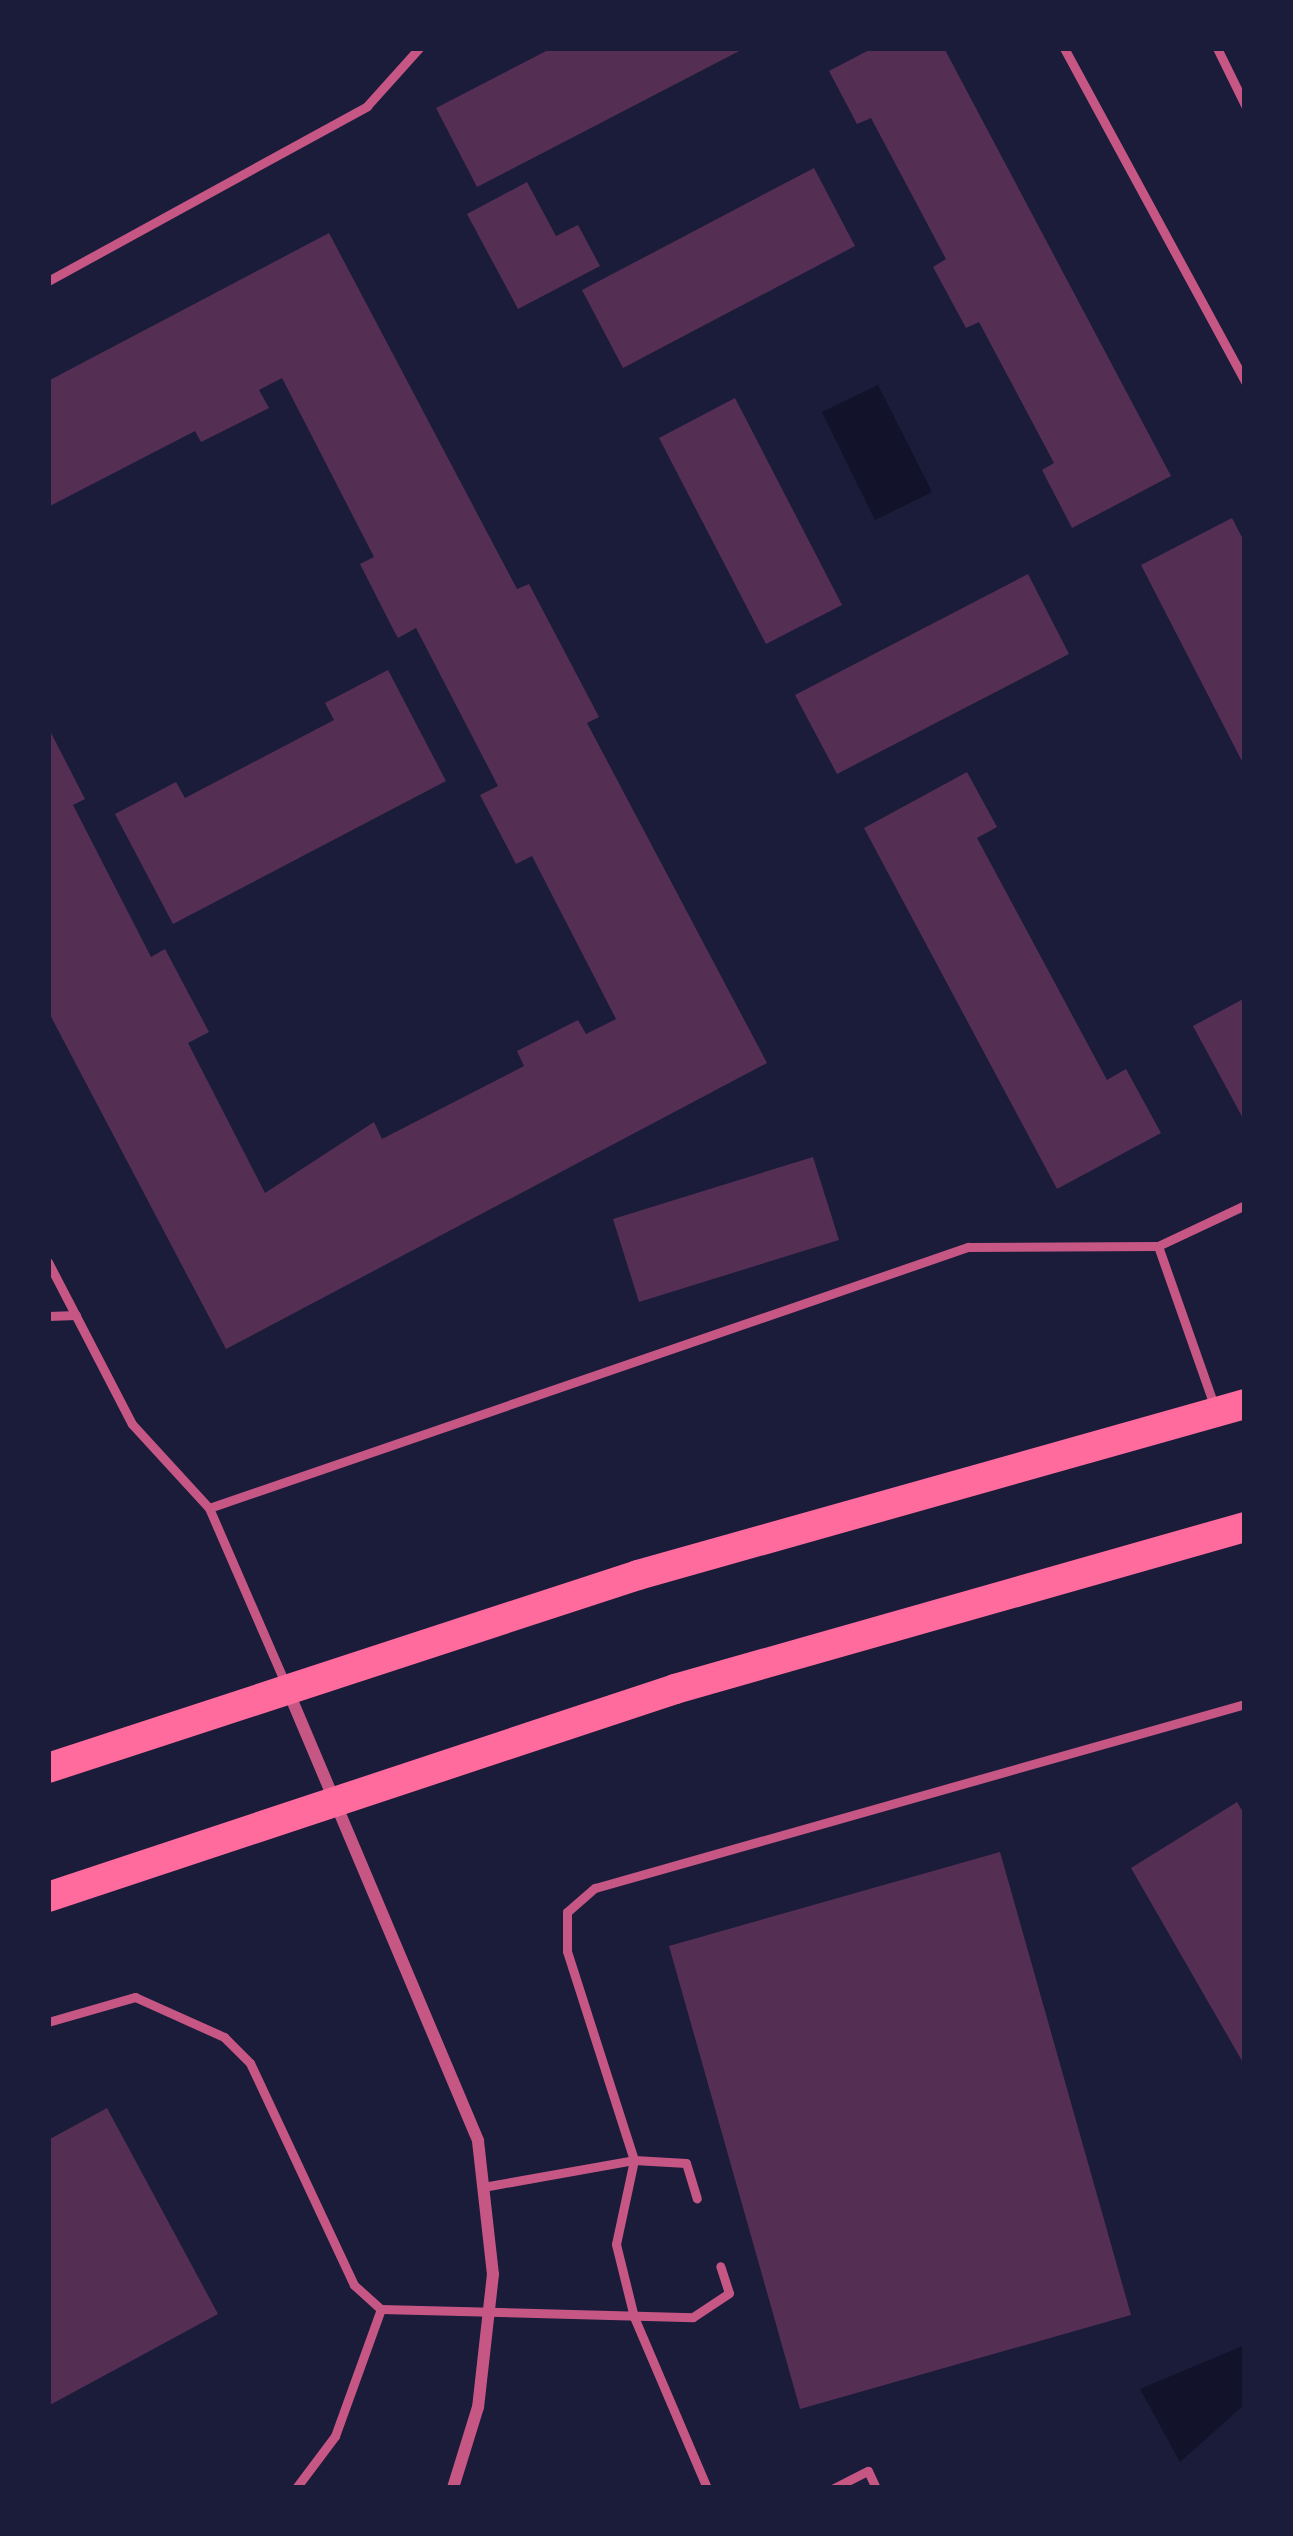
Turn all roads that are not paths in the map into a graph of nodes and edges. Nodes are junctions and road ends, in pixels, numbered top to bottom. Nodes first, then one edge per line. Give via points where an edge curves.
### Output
1 (419, 48) edge
2 (1064, 48) edge
3 (1217, 48) edge
4 (1245, 105) edge
5 (48, 281) edge
6 (1245, 382) edge
7 (1245, 1204) edge
8 (1158, 1246) junction
9 (48, 1262) edge
10 (48, 1316) edge
11 (76, 1316) junction
12 (1231, 1408) edge
13 (209, 1508) junction
14 (1245, 1527) edge
15 (286, 1684) junction
16 (1245, 1704) edge
17 (48, 1768) edge
18 (329, 1798) junction
19 (48, 1897) edge
20 (48, 2022) edge
21 (634, 2159) junction
22 (483, 2187) junction
23 (698, 2198) dead end
24 (720, 2266) dead end
25 (381, 2309) junction
26 (488, 2316) junction
27 (634, 2317) junction
28 (296, 2488) edge
29 (453, 2488) edge
30 (707, 2488) edge
31 (834, 2488) edge
32 (876, 2488) edge

1 - 5 lane via 367,106
2 - 6 lane
3 - 4 lane
7 - 8 lane
8 - 12 lane
8 - 13 lane via 968,1247
9 - 11 lane
10 - 11 lane
11 - 13 lane via 132,1424
12 - 15 main road
13 - 15 lane
14 - 18 main road
15 - 17 main road
15 - 18 street
16 - 21 lane via 595,1888 567,1912 567,1951
18 - 19 main road
18 - 22 street via 478,2141
20 - 25 lane via 134,1997 224,2037 250,2062 353,2285
21 - 22 lane
21 - 23 lane via 686,2163
21 - 27 lane via 616,2244
22 - 26 street
24 - 27 lane via 729,2293 693,2317
25 - 26 lane
25 - 28 lane via 335,2436
26 - 27 lane
26 - 29 street via 478,2407
27 - 30 lane
31 - 32 lane via 868,2471

